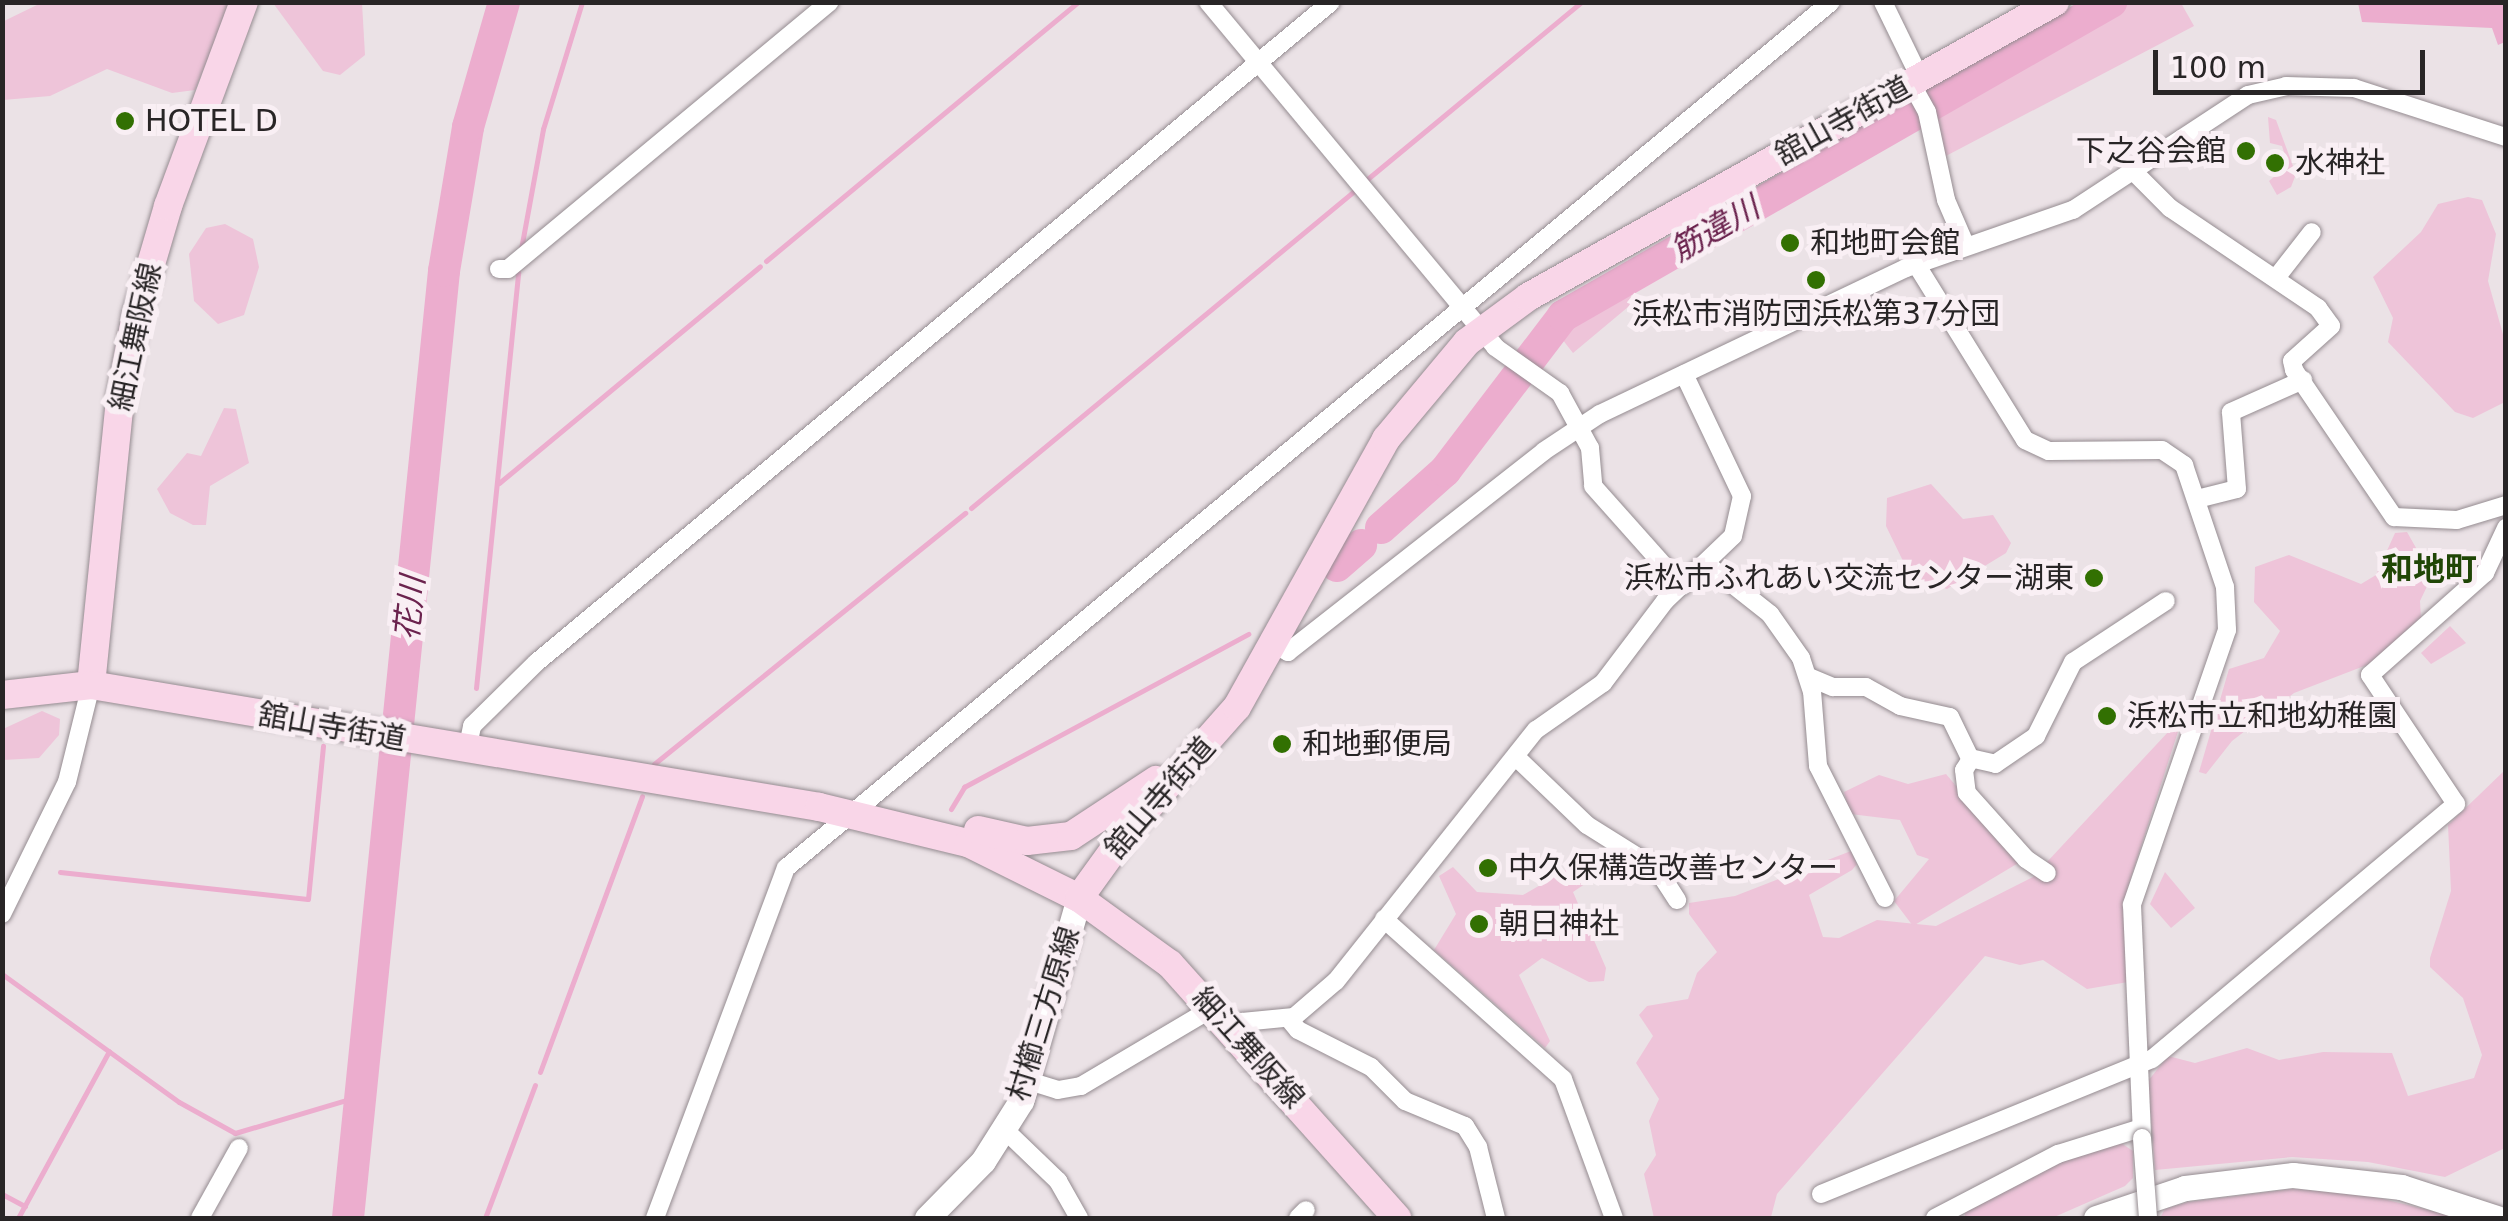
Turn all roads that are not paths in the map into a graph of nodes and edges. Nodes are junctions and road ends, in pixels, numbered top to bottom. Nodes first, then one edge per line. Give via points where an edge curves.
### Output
1 (244, 2) edge
2 (830, 2) edge
3 (1208, 2) edge
4 (1331, 2) edge
5 (1832, 2) edge
6 (1883, 2) edge
7 (2055, 2) edge
8 (1258, 63) junction
9 (1919, 93) junction
10 (2506, 137) edge
11 (2134, 172) junction
12 (2312, 232) dead end
13 (1965, 244) junction
14 (1916, 264) junction
15 (499, 269) dead end
16 (2276, 278) junction
17 (1471, 320) junction
18 (1684, 374) junction
19 (2303, 380) junction
20 (1581, 426) junction
21 (2197, 499) junction
22 (2506, 505) edge
23 (2506, 528) edge
24 (1708, 565) junction
25 (1682, 586) junction
26 (2166, 601) dead end
27 (1275, 645) junction
28 (1809, 677) junction
29 (90, 685) junction
30 (2, 696) edge
31 (1216, 734) junction
32 (458, 748) junction
33 (1516, 757) junction
34 (1971, 759) junction
35 (854, 814) junction
36 (2047, 872) dead end
37 (1079, 898) junction
38 (1885, 898) dead end
39 (1677, 900) dead end
40 (2, 914) edge
41 (1384, 919) junction
42 (1222, 1019) junction
43 (1290, 1019) junction
44 (2141, 1063) junction
45 (1029, 1081) junction
46 (1005, 1130) junction
47 (2142, 1133) junction
48 (239, 1148) dead end
49 (1820, 1194) dead end
50 (1945, 1216) edge
51 (200, 1218) edge
52 (655, 1218) edge
53 (927, 1218) edge
54 (1079, 1218) edge
55 (1397, 1218) edge
56 (1496, 1218) edge
57 (1614, 1218) edge
58 (2096, 1218) edge
59 (2148, 1218) edge
60 (2497, 1218) edge

1 - 29 main road, 細江舞阪線 via 159,233 136,315
2 - 15 street via 508,269
3 - 8 street
4 - 8 street
5 - 17 street
6 - 9 street
7 - 9 main road, 舘山寺街道
8 - 17 street
8 - 32 street via 537,662
9 - 13 street via 1946,200
9 - 17 main road, 舘山寺街道 via 1528,297
10 - 11 street via 2376,92 2286,86 2232,102
11 - 13 street via 2073,210
11 - 16 street via 2170,208
12 - 16 street
13 - 14 street
14 - 18 street
14 - 21 street via 2025,440 2049,451 2162,450 2184,465
16 - 19 street via 2312,302 2331,326 2292,361
17 - 20 street via 1519,368 1554,387
17 - 27 main road, 舘山寺街道 via 1399,418
17 - 35 street
18 - 20 street
18 - 24 street via 1742,496 1738,527
19 - 21 street via 2231,412 2237,488
19 - 22 street via 2394,517 2404,523 2457,520
20 - 25 street via 1593,486
20 - 27 street via 1288,652
21 - 44 street via 2229,616 2167,818 2134,892
23 - 44 street via 2485,573 2370,675 2456,804
24 - 25 street
24 - 28 street via 1782,627
25 - 33 street via 1602,683 1536,730
26 - 34 street via 2073,662 2046,722 2024,748 1995,764
27 - 31 main road, 舘山寺街道
28 - 34 street via 1833,687 1866,686 1900,706 1950,717
28 - 38 street via 1818,766
29 - 30 main road, 舘山寺街道
29 - 32 main road, 舘山寺街道
29 - 40 street via 68,782
31 - 35 main road via 1098,824 1056,840 1012,840 907,812
31 - 37 main road, 舘山寺街道 via 1128,830
32 - 35 main road, 舘山寺街道
33 - 39 street via 1587,825 1657,868
33 - 41 street
34 - 36 street via 1964,770 1967,793 2026,860
35 - 37 main road, 舘山寺街道 via 968,843
35 - 52 street via 786,868
37 - 42 main road, 細江舞阪線 via 1170,964
37 - 45 main road, 村櫛三方原線
41 - 43 street via 1336,981
41 - 57 street via 1563,1079
42 - 43 street
42 - 45 street via 1081,1086 1058,1090
42 - 55 main road, 細江舞阪線
43 - 56 street via 1298,1030 1371,1066 1405,1101 1464,1126 1478,1147
44 - 47 street
44 - 49 street
45 - 46 main road, 村櫛三方原線
46 - 53 main road, 村櫛三方原線
46 - 54 street via 1058,1181
47 - 50 street via 2058,1154
47 - 59 street, bridge
48 - 51 street
58 - 60 main road via 2184,1188 2293,1176 2401,1186

